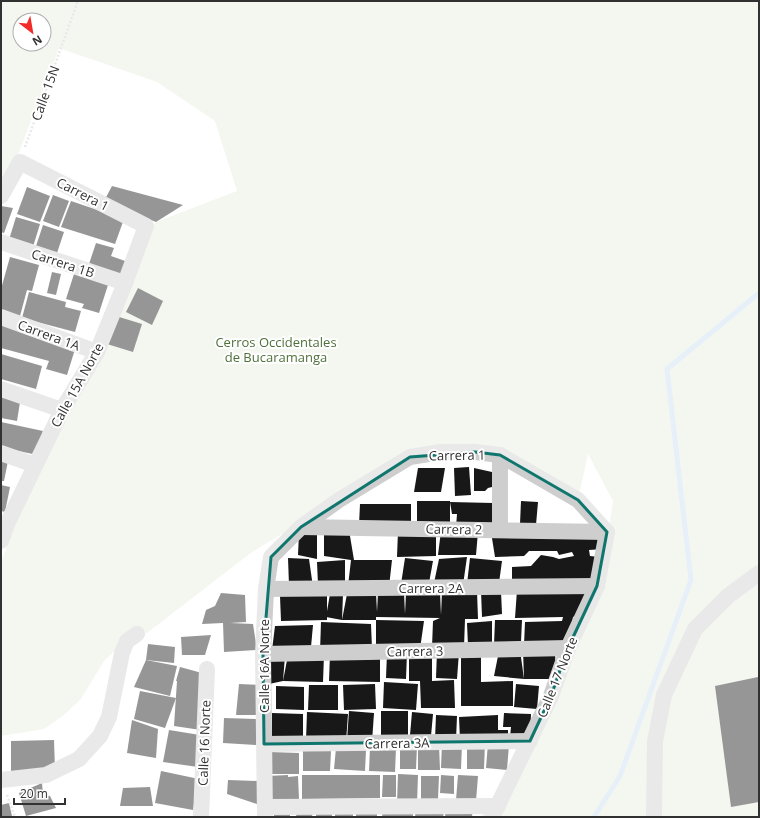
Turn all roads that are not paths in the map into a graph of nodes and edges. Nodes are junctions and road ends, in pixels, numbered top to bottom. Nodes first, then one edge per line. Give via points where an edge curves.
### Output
1 (1, 196) edge
2 (146, 226) joint
3 (1, 242) edge
4 (125, 283) junction
5 (1, 317) edge
6 (98, 352) junction
7 (1, 389) edge
8 (62, 410) junction
9 (1, 453) edge
10 (500, 455) junction
11 (35, 464) junction
12 (5, 521) edge
13 (301, 527) junction
14 (500, 530) junction
15 (607, 532) junction
16 (1, 541) edge
17 (759, 573) edge
18 (597, 586) junction
19 (266, 589) junction
20 (137, 634) dead end
21 (568, 648) junction
22 (263, 654) junction
23 (206, 669) dead end
24 (530, 741) junction
25 (264, 744) junction
26 (1, 780) edge
27 (495, 811) edge
28 (265, 812) edge
29 (197, 816) edge
30 (654, 817) edge

1 - 2 street, Carrera 1 via 20,162
2 - 4 street, Calle 15A Norte
3 - 4 street, Carrera 1B
4 - 6 street, Calle 15A Norte
5 - 6 street, Carrera 1A
6 - 8 street, Calle 15A Norte
7 - 8 street
8 - 11 street, Calle 15A Norte
9 - 11 street
10 - 13 street, Carrera 1 via 441,452 410,456
10 - 14 street
10 - 15 street, Carrera 1 via 578,500
11 - 12 street, Calle 15A Norte
12 - 16 street, Calle 15A Norte
13 - 14 street, Carrera 2
13 - 19 street, Calle 16A Norte via 271,557
14 - 15 street, Carrera 2
15 - 18 street, Calle 17 Norte
17 - 30 street via 728,596 695,629 664,695 655,741
18 - 19 street, Carrera 2A
18 - 21 street, Calle 17 Norte
19 - 22 street, Calle 16A Norte
20 - 26 street via 127,641 122,653 108,718 100,736 79,759 46,775
21 - 22 street, Carrera 3
21 - 24 street, Calle 17 Norte via 551,696
22 - 25 street, Calle 16A Norte
23 - 29 street, Calle 16 Norte
24 - 25 street, Carrera 3A
24 - 27 street, Calle 17 Norte
25 - 28 street, Calle 16A Norte
27 - 28 street

